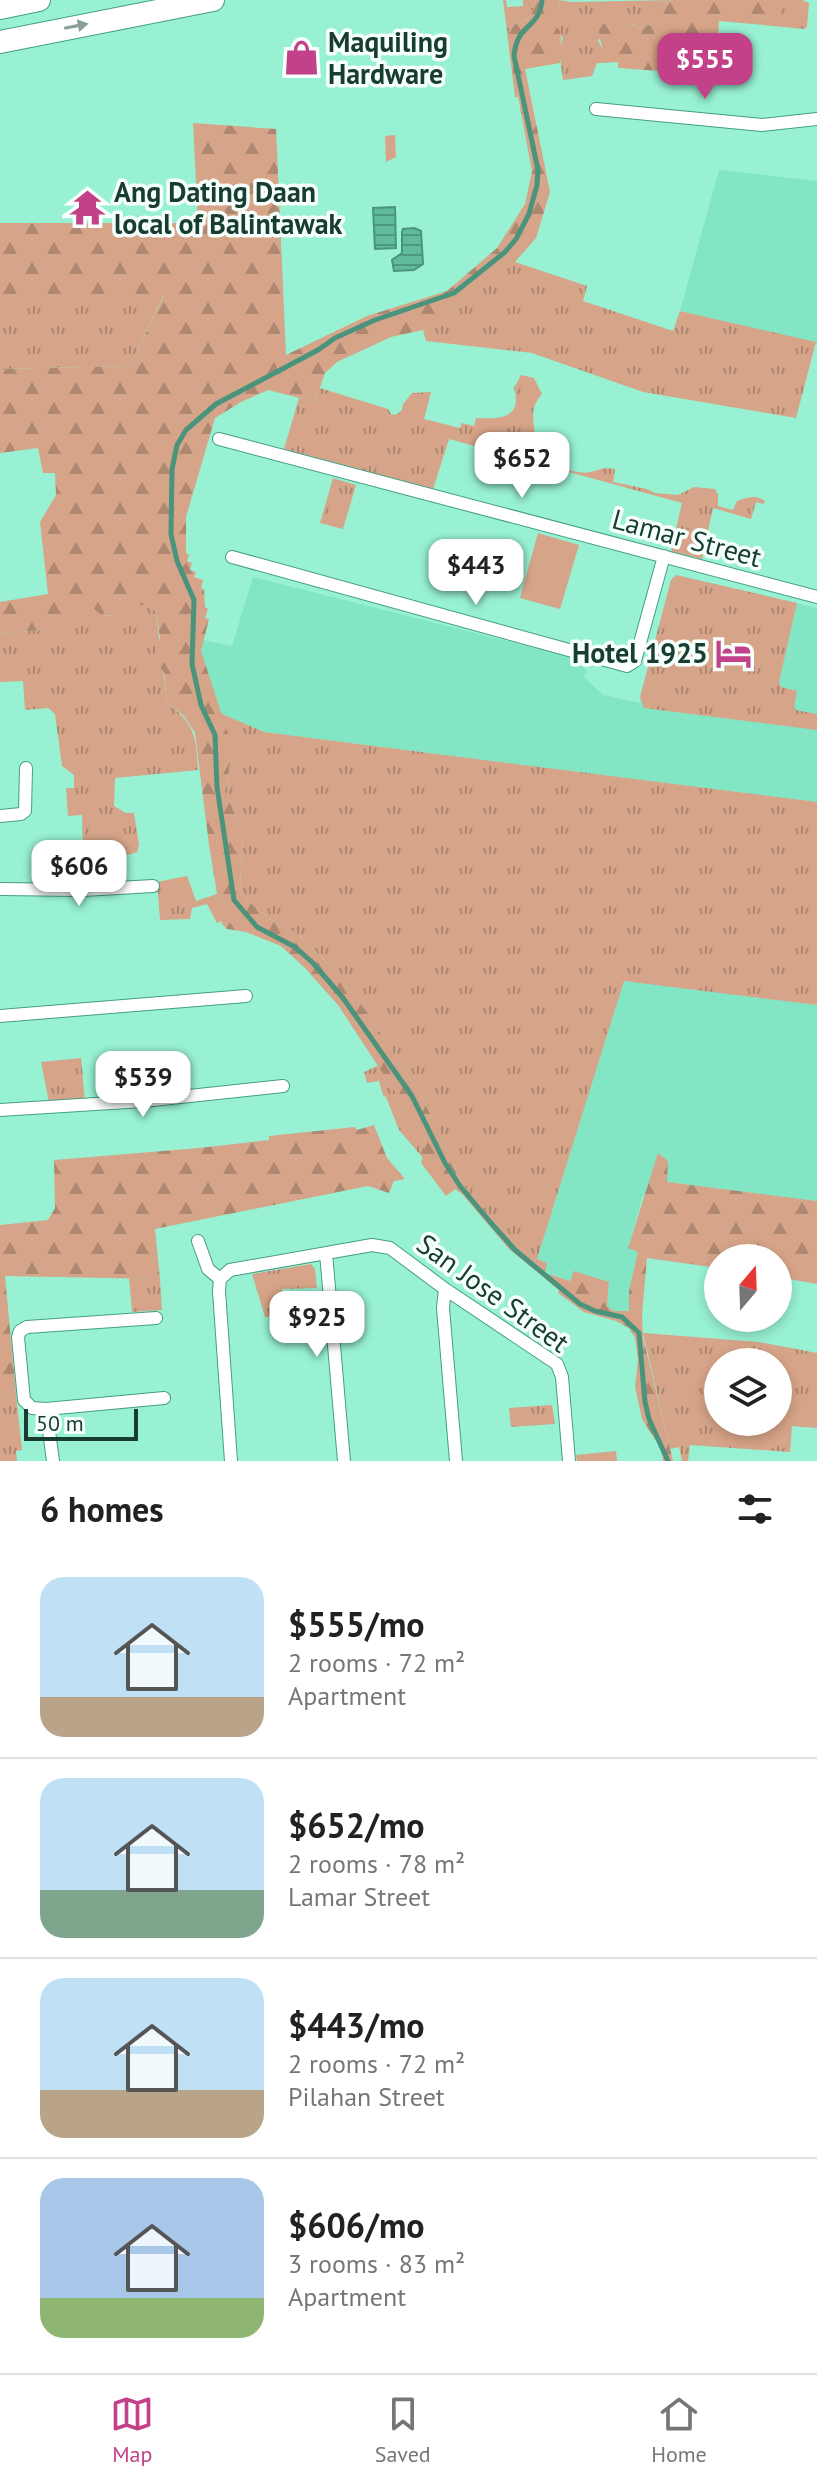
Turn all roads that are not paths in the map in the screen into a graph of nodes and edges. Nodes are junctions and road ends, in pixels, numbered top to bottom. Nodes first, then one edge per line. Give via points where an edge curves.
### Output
1 (39, 0) edge
2 (213, 0) edge
3 (0, 8) edge
4 (129, 8) edge
5 (0, 42) edge
6 (596, 109) dead end
7 (817, 119) edge
8 (219, 439) dead end
9 (664, 556) junction
10 (232, 557) dead end
11 (817, 597) edge
12 (26, 768) dead end
13 (0, 816) edge
14 (153, 886) dead end
15 (0, 889) edge
16 (246, 996) dead end
17 (0, 1016) edge
18 (283, 1086) dead end
19 (0, 1110) edge
20 (198, 1241) dead end
21 (326, 1253) junction
22 (220, 1279) junction
23 (445, 1289) junction
24 (156, 1318) dead end
25 (164, 1398) dead end
26 (46, 1409) junction
27 (53, 1461) edge
28 (231, 1461) edge
29 (344, 1461) edge
30 (456, 1461) edge
31 (569, 1461) edge

1 - 3 highway
2 - 4 highway
5 -> 4 highway
6 - 7 street via 762,125
8 - 9 street, Lamar Street
9 - 10 street via 635,661 627,666
9 - 11 street, Lamar Street
12 - 13 street via 25,811
14 - 15 street
16 - 17 street
18 - 19 street
20 - 22 street via 208,1269
21 - 22 street, San Jose Street via 230,1270
21 - 23 street, San Jose Street via 387,1246
21 - 29 street
22 - 28 street
23 - 30 street
23 - 31 street, San Jose Street via 557,1364
24 - 26 street via 20,1331 22,1395 32,1408
25 - 26 street
26 - 27 street

